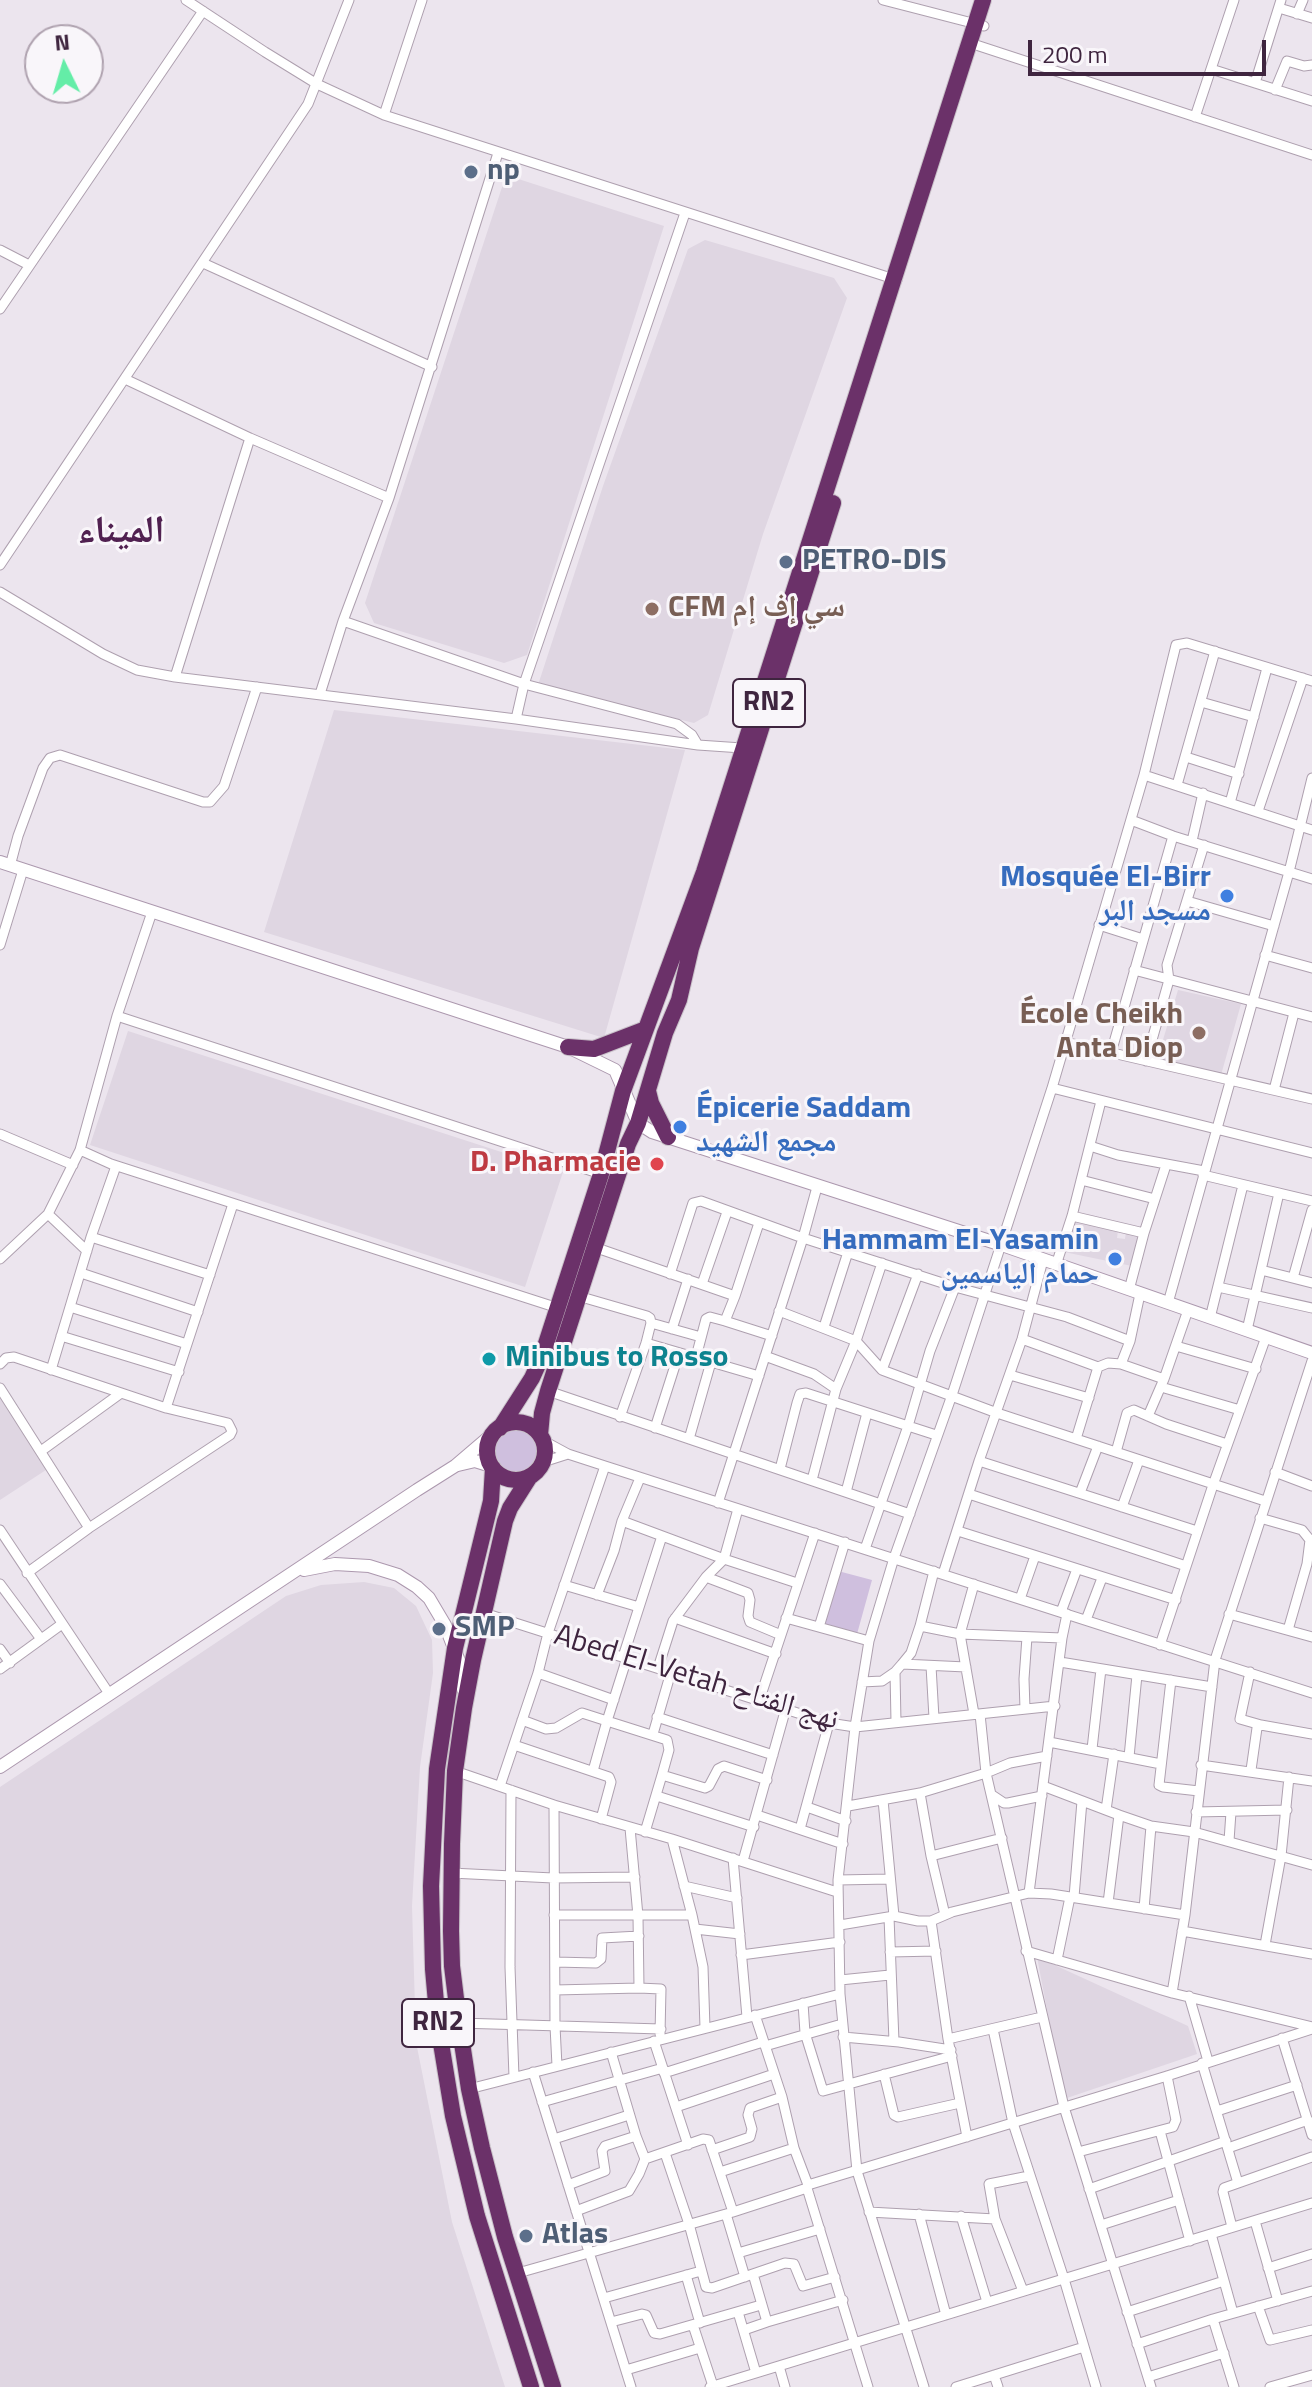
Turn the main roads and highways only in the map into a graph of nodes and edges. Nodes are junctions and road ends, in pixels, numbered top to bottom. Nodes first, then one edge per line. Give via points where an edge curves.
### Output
1 (983, 0) edge
2 (992, 0) edge
3 (980, 25) junction
4 (897, 280) junction
5 (11, 866) edge
6 (646, 1029) junction
7 (568, 1047) junction
8 (623, 1091) junction
9 (648, 1091) junction
10 (638, 1123) junction
11 (668, 1137) junction
12 (1312, 1353) edge
13 (498, 1429) junction
14 (542, 1438) junction
15 (455, 1466) junction
16 (492, 1467) junction
17 (529, 1478) junction
18 (293, 1574) junction
19 (455, 1648) junction
20 (464, 1708) junction
21 (0, 1767) edge
22 (531, 2387) edge
23 (553, 2387) edge

1 - 3 highway, RN2
2 - 3 highway, RN2
3 - 4 highway, RN2
4 - 6 highway, RN2 via 704,872
4 - 9 highway, RN2 via 886,337
5 - 7 main road
6 - 7 highway via 594,1049
6 - 8 highway, RN2
7 - 8 main road via 615,1070
8 - 10 main road
8 - 13 highway, RN2 via 558,1308 532,1378
9 - 10 highway, RN2
9 - 11 highway
10 - 11 main road
10 - 14 highway, RN2 via 548,1391
11 - 12 main road
13 - 14 highway via 524,1423
13 - 15 main road
13 - 16 highway via 487,1449
14 - 17 highway via 543,1462
15 - 16 main road via 475,1461
15 - 18 main road
16 - 17 highway via 509,1480
16 - 19 highway, RN2 via 491,1501
17 - 20 highway, RN2 via 505,1521
18 - 19 main road via 353,1564 398,1575 429,1598
18 - 21 main road
19 - 20 main road
19 - 22 highway, RN2 via 433,1821 435,1999 477,2216
20 - 23 highway, RN2 via 455,1771 451,1873 459,2023 492,2191

